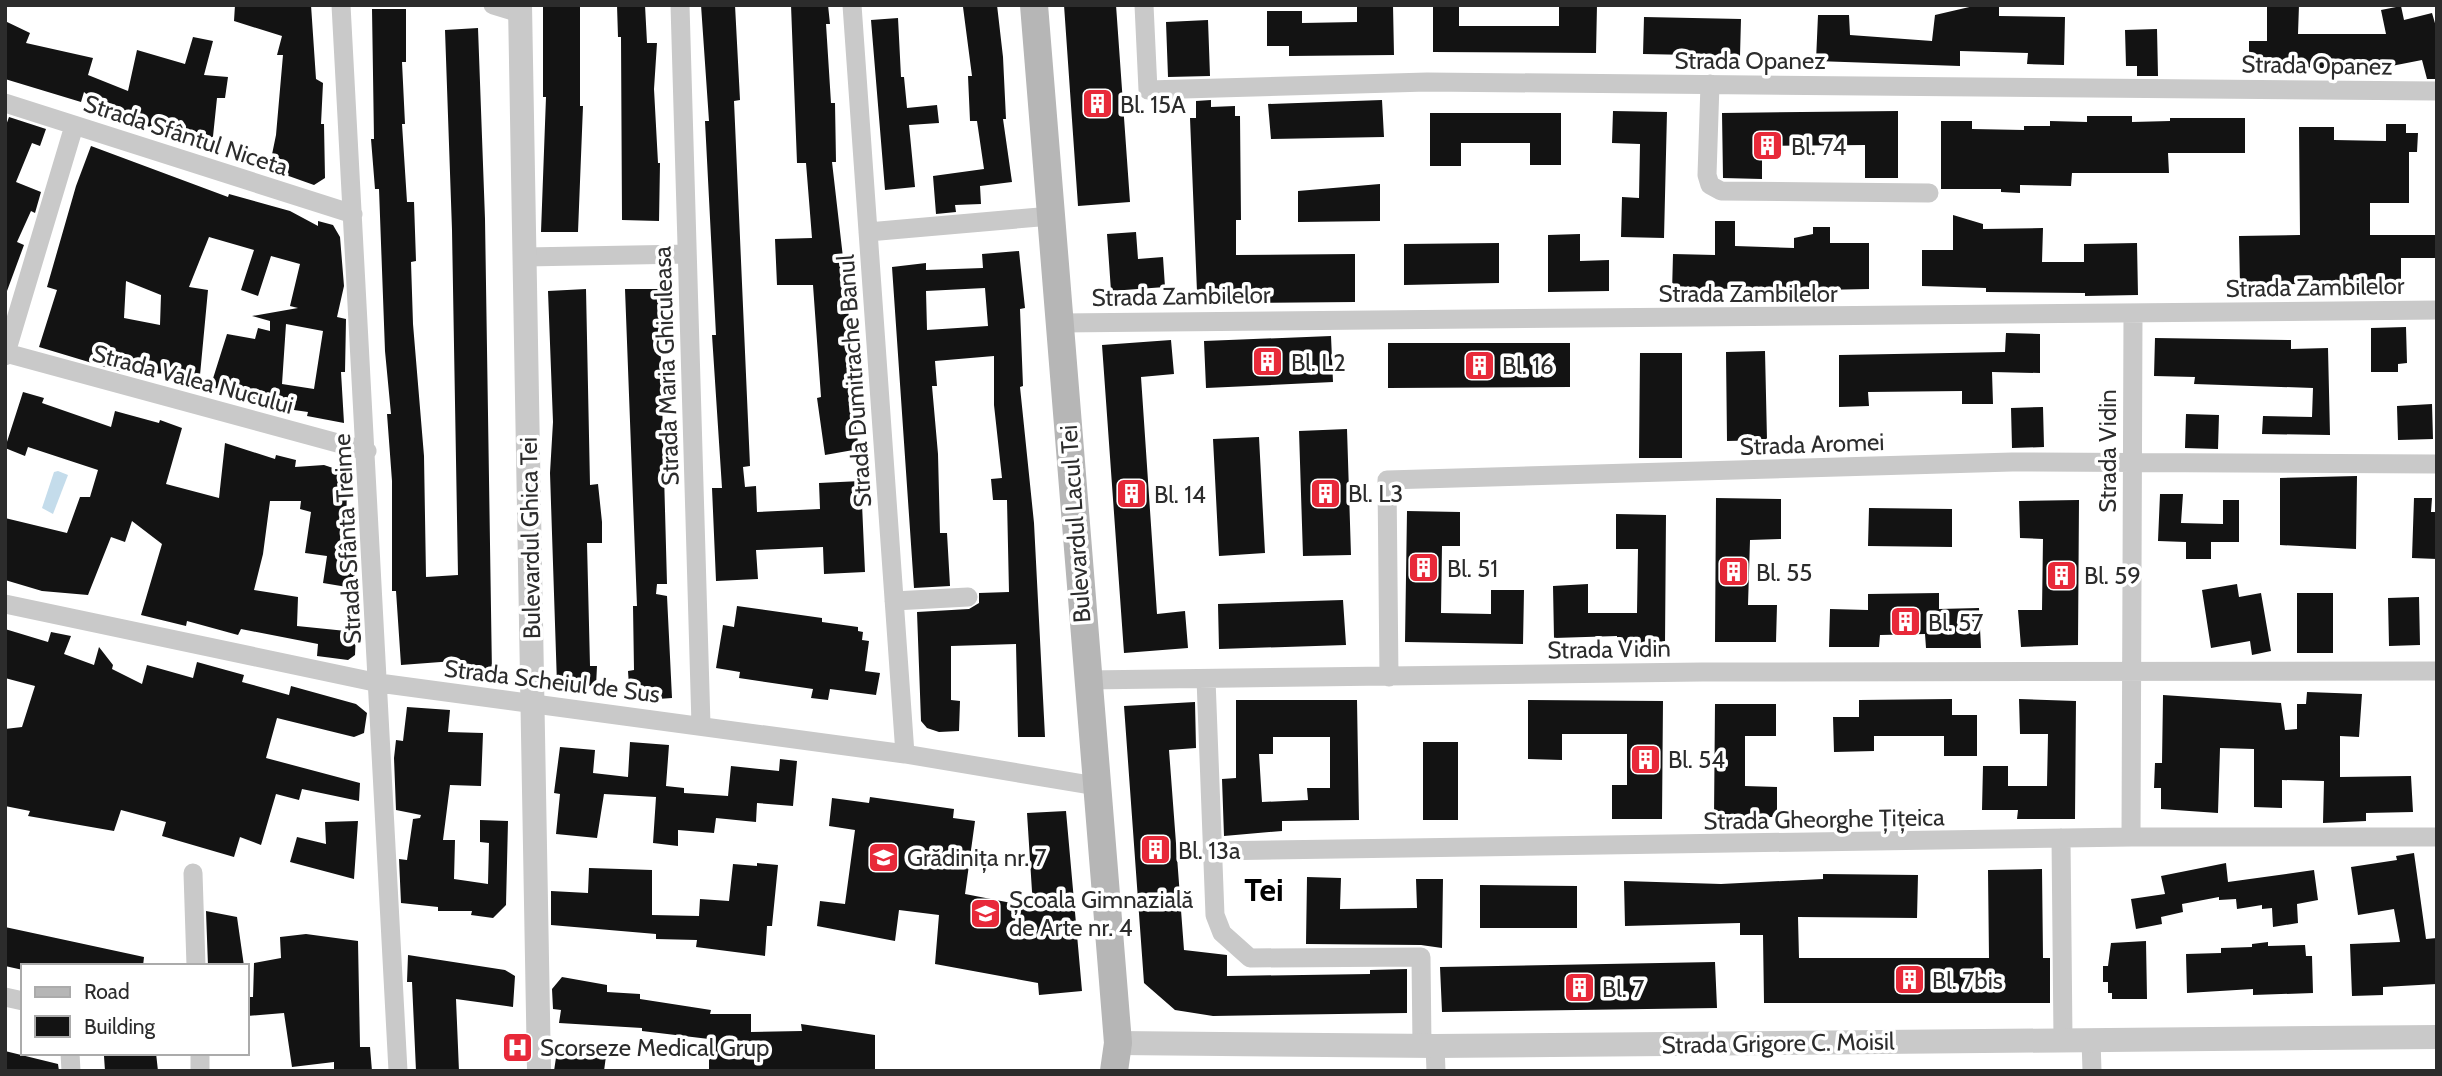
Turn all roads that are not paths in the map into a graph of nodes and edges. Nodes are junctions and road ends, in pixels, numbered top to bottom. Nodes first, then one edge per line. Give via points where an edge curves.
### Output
1 (341, 5) edge
2 (493, 5) edge
3 (680, 5) edge
4 (852, 5) edge
5 (1034, 5) edge
6 (1144, 5) edge
7 (520, 9) edge
8 (1710, 85) junction
9 (2437, 91) edge
10 (5, 103) edge
11 (74, 126) junction
12 (1929, 193) dead end
13 (353, 214) junction
14 (1051, 216) junction
15 (868, 232) junction
16 (687, 254) junction
17 (525, 257) junction
18 (2437, 310) edge
19 (2133, 314) junction
20 (1059, 323) junction
21 (6, 354) edge
22 (367, 451) junction
23 (2131, 461) junction
24 (2437, 464) edge
25 (968, 597) dead end
26 (894, 601) junction
27 (5, 604) edge
28 (2437, 671) edge
29 (2132, 673) junction
30 (1389, 677) junction
31 (1206, 679) junction
32 (1087, 680) junction
33 (379, 683) junction
34 (533, 703) junction
35 (701, 725) junction
36 (905, 754) junction
37 (1096, 786) junction
38 (2131, 837) junction
39 (2437, 837) edge
40 (2061, 838) junction
41 (1212, 852) junction
42 (193, 873) dead end
43 (196, 964) edge
44 (2437, 1037) edge
45 (2063, 1040) junction
46 (2091, 1040) junction
47 (1118, 1043) junction
48 (1431, 1054) edge
49 (398, 1071) edge
50 (539, 1071) edge
51 (1115, 1071) edge
52 (1132, 1071) edge
53 (2092, 1071) edge

1 - 13 street, Strada Sfânta Treime
2 - 7 street
3 - 16 street, Strada Maria Ghiculeasa
4 - 15 street, Strada Dumitrache Banul
5 - 14 main road, Bulevardul Lacul Tei
6 - 8 street, Strada Opanez via 1148,90 1427,82
7 - 17 street, Bulevardul Ghica Tei
8 - 9 street, Strada Opanez
8 - 12 street via 1707,175 1710,185 1721,191
10 - 11 street, Strada Sfântul Niceta
11 - 13 street, Strada Sfântul Niceta
11 - 21 street
13 - 22 street, Strada Sfânta Treime
14 - 15 street
14 - 20 main road, Bulevardul Lacul Tei
15 - 26 street, Strada Dumitrache Banul
16 - 17 street
16 - 35 street, Strada Maria Ghiculeasa
17 - 34 street, Bulevardul Ghica Tei
18 - 19 street, Strada Zambilelor
19 - 20 street, Strada Zambilelor
19 - 23 street, Strada Vidin
20 - 32 main road, Bulevardul Lacul Tei
21 - 22 street, Strada Valea Nucului
22 - 33 street, Strada Sfânta Treime
23 - 24 street, Strada Aromei
23 - 29 street, Strada Vidin
23 - 30 street, Strada Aromei via 1387,480
25 - 26 street
26 - 36 street, Strada Dumitrache Banul
27 - 33 street, Strada Scheiul de Sus
28 - 29 street, Strada Vidin
29 - 30 street, Strada Vidin
29 - 38 street, Strada Vidin
30 - 31 street, Strada Vidin
31 - 32 street, Strada Vidin
31 - 41 street
32 - 37 main road, Bulevardul Lacul Tei
33 - 34 street, Strada Scheiul de Sus
33 - 49 street, Strada Sfânta Treime
34 - 35 street, Strada Scheiul de Sus
34 - 50 street, Bulevardul Ghica Tei
35 - 36 street, Strada Scheiul de Sus
36 - 37 street, Strada Scheiul de Sus
37 - 47 main road, Bulevardul Lacul Tei
38 - 39 street, Strada Gheorghe Țițeica
38 - 40 street, Strada Gheorghe Țițeica
40 - 41 street, Strada Gheorghe Țițeica
40 - 45 street
41 - 48 street via 1217,924 1250,958 1421,957
42 - 43 street
44 - 46 street, Strada Grigore C. Moisil
45 - 46 street, Strada Grigore C. Moisil
45 - 48 street, Strada Grigore C. Moisil
46 - 53 street
47 - 48 street, Strada Grigore C. Moisil
47 - 51 main road, Bulevardul Lacul Tei
47 - 52 main road, Bulevardul Lacul Tei

